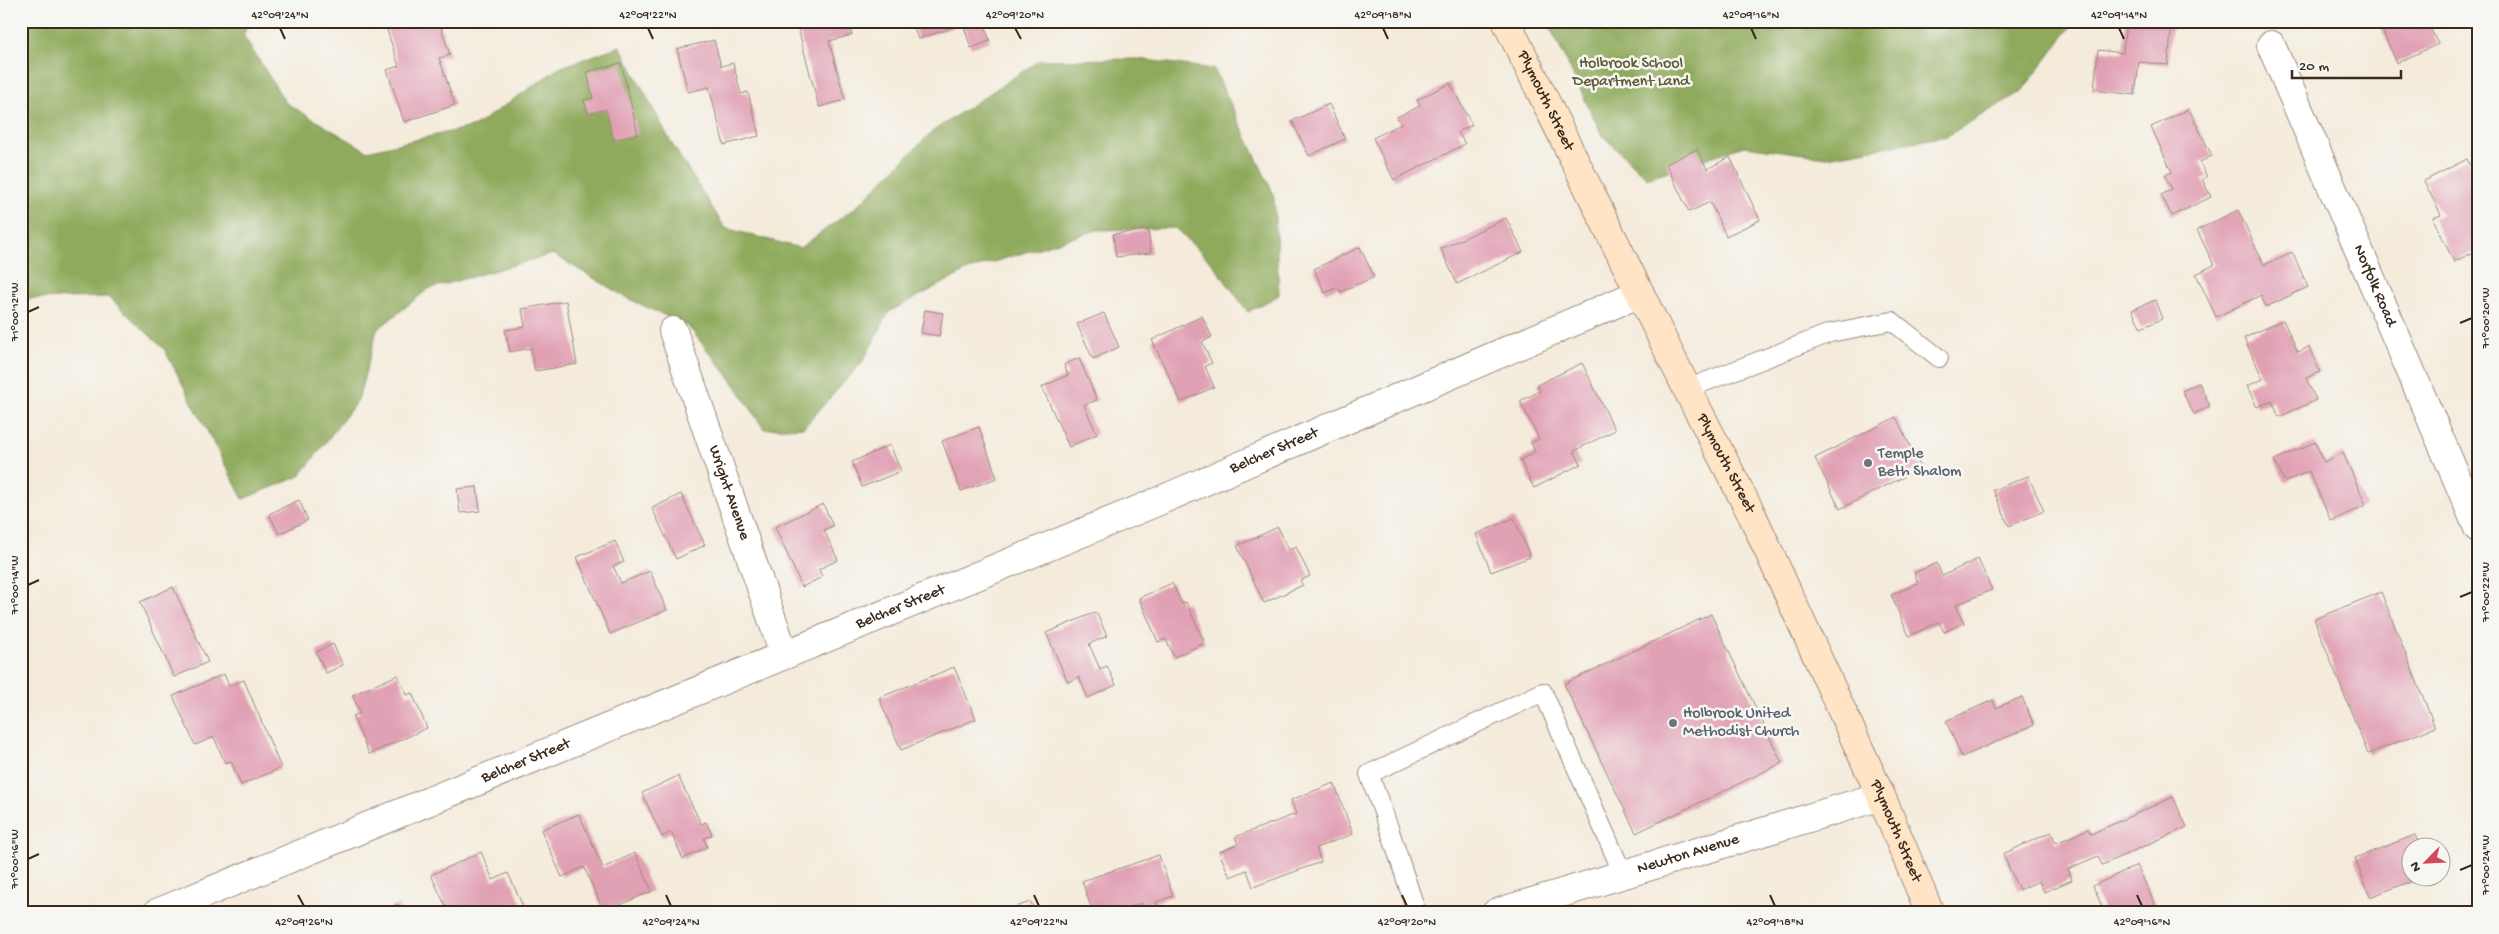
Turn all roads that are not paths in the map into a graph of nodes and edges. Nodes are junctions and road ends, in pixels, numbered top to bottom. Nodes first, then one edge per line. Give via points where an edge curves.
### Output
1 (1506, 21) edge
2 (2271, 45) dead end
3 (1640, 293) junction
4 (673, 331) dead end
5 (1939, 358) dead end
6 (1687, 389) junction
7 (2478, 528) edge
8 (784, 654) junction
9 (1881, 796) junction
10 (1623, 874) junction
11 (170, 910) edge
12 (1417, 913) edge
13 (1496, 913) edge
14 (1930, 913) edge

1 - 3 main road, Plymouth Street
2 - 7 street, Norfolk Road
3 - 6 main road, Plymouth Street
3 - 8 street, Belcher Street via 1152,504
4 - 8 street, Wright Avenue
5 - 6 lane via 1892,321 1830,333
6 - 9 main road, Plymouth Street via 1753,517
8 - 11 street, Belcher Street
9 - 10 street, Newton Avenue
9 - 14 main road, Plymouth Street
10 - 12 lane via 1543,692 1369,774
10 - 13 street, Newton Avenue

